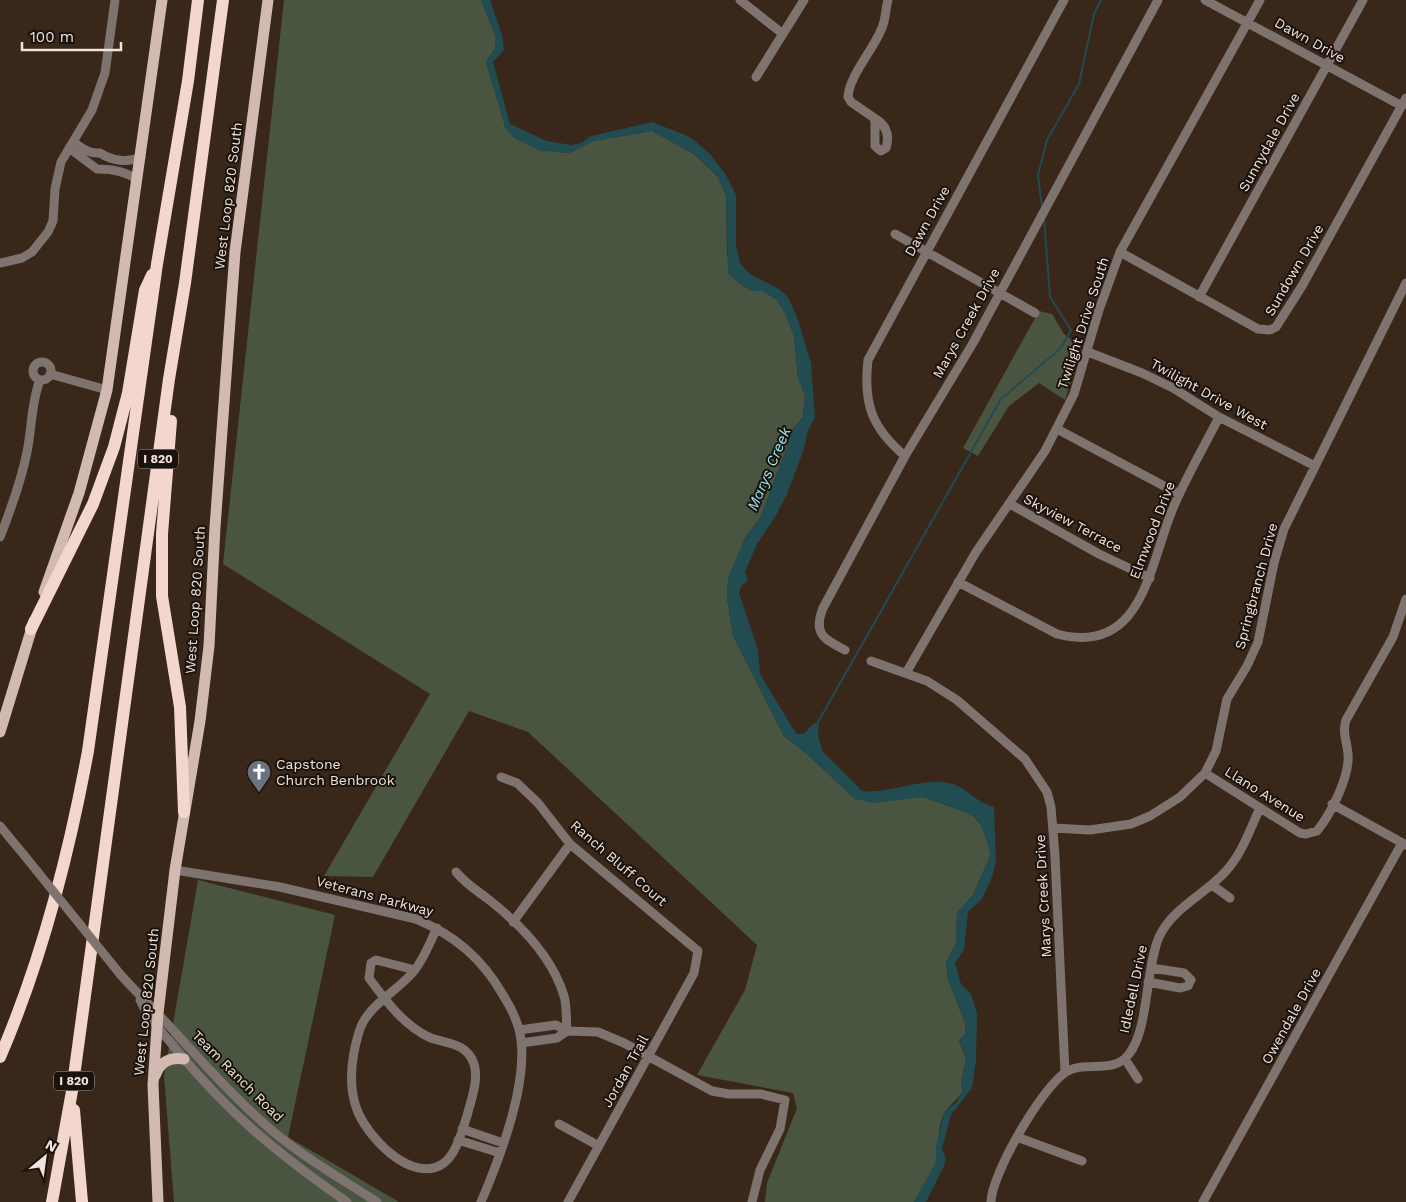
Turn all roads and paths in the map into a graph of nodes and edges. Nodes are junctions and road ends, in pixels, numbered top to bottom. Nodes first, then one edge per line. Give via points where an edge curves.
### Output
1 (107, 0) edge
2 (114, 0) edge
3 (162, 0) edge
4 (198, 0) edge
5 (223, 0) edge
6 (268, 0) edge
7 (740, 0) edge
8 (804, 0) edge
9 (888, 0) edge
10 (1064, 0) edge
11 (1158, 0) edge
12 (1205, 0) edge
13 (1260, 0) edge
14 (1363, 0) edge
15 (112, 10) junction
16 (1248, 22) junction
17 (783, 34) junction
18 (1327, 65) junction
19 (756, 77) dead end
20 (1404, 102) edge
21 (875, 119) dead end
22 (71, 145) junction
23 (142, 156) junction
24 (105, 157) junction
25 (91, 158) junction
26 (103, 168) junction
27 (138, 180) junction
28 (895, 234) dead end
29 (926, 252) junction
30 (1120, 252) junction
31 (0, 263) edge
32 (157, 264) junction
33 (1406, 283) edge
34 (999, 292) junction
35 (1199, 297) junction
36 (1035, 313) dead end
37 (1088, 352) junction
38 (50, 374) junction
39 (169, 378) junction
40 (40, 380) junction
41 (107, 390) junction
42 (1219, 417) junction
43 (1057, 429) junction
44 (905, 456) junction
45 (1315, 466) junction
46 (1179, 494) junction
47 (1010, 504) junction
48 (0, 537) edge
49 (1150, 578) junction
50 (958, 582) junction
51 (1406, 599) edge
52 (31, 629) junction
53 (845, 650) dead end
54 (870, 661) dead end
55 (906, 673) junction
56 (0, 732) edge
57 (1205, 773) junction
58 (501, 777) dead end
59 (1332, 804) junction
60 (1260, 808) junction
61 (184, 812) junction
62 (0, 826) edge
63 (1053, 828) junction
64 (570, 844) junction
65 (1404, 844) edge
66 (175, 870) junction
67 (456, 872) dead end
68 (1212, 885) junction
69 (1230, 898) dead end
70 (512, 922) junction
71 (437, 928) junction
72 (698, 951) joint
73 (1151, 968) junction
74 (415, 970) junction
75 (1148, 982) junction
76 (137, 995) junction
77 (385, 998) junction
78 (158, 1013) junction
79 (157, 1026) junction
80 (520, 1030) junction
81 (566, 1031) junction
82 (521, 1042) junction
83 (0, 1057) edge
84 (650, 1057) junction
85 (184, 1059) junction
86 (1125, 1059) junction
87 (1065, 1072) junction
88 (1138, 1079) dead end
89 (153, 1085) junction
90 (72, 1091) junction
91 (250, 1110) junction
92 (240, 1120) junction
93 (559, 1124) dead end
94 (462, 1129) junction
95 (1017, 1137) junction
96 (458, 1140) junction
97 (503, 1143) junction
98 (599, 1146) junction
99 (500, 1153) junction
100 (1082, 1161) dead end
101 (353, 1186) junction
102 (345, 1201) edge
103 (52, 1202) edge
104 (82, 1202) edge
105 (158, 1202) edge
106 (377, 1202) edge
107 (481, 1202) edge
108 (568, 1202) edge
109 (752, 1202) edge
110 (991, 1202) edge
111 (1203, 1202) edge

1 - 15 street
2 - 15 street
3 - 23 main road
4 - 32 highway, I 820
5 - 39 highway, I 820
6 - 61 main road, West Loop 820 South via 235,252 209,646
7 - 17 street
8 - 17 street
9 - 21 street via 885,23 848,91 851,102
10 - 29 street, Dawn Drive
11 - 34 street, Marys Creek Drive
12 - 16 street, Dawn Drive
13 - 16 street, Twilight Drive South
14 - 18 street, Sunnydale Drive
15 - 22 street via 105,73 92,110
16 - 18 street, Dawn Drive
16 - 30 street, Twilight Drive South
17 - 19 street
18 - 20 street, Dawn Drive
18 - 35 street, Sunnydale Drive
20 - 35 street, Sundown Drive via 1281,323 1270,330 1258,329
22 - 25 street
22 - 31 street via 57,173 54,213 48,232 32,252
23 - 24 street via 129,161
23 - 27 main road
24 - 25 street via 100,153
24 - 26 street
25 - 26 street via 93,167
26 - 27 street via 127,173
27 - 41 main road
28 - 29 street
29 - 34 street
29 - 44 street, Dawn Drive via 871,352 866,373 874,421
30 - 35 street, Sundown Drive
30 - 37 street, Twilight Drive South
32 - 52 highway via 145,290 128,393 111,456 93,504
32 - 83 highway, I 820 via 107,627 79,800 37,958
33 - 45 street, Springbranch Drive
34 - 36 street
34 - 44 street, Marys Creek Drive via 973,343
37 - 42 street, Twilight Drive West via 1158,380
37 - 43 street, Twilight Drive South via 1074,394
38 - 40 street
38 - 40 street via 46,358 34,368 34,375
38 - 41 street
39 - 61 highway via 173,399 162,534 162,596 180,707
39 - 90 highway, I 820
40 - 48 street via 20,482
41 - 52 main road via 79,493
42 - 45 street, Twilight Drive West
42 - 46 street, Elmwood Drive
43 - 46 street
43 - 47 street, Twilight Drive South
44 - 53 street, Marys Creek Drive via 818,622 825,638
45 - 57 street, Springbranch Drive via 1284,529 1258,642 1248,666 1227,699 1216,751
46 - 49 street, Elmwood Drive
47 - 49 street, Skyview Terrace
47 - 50 street, Twilight Drive South
49 - 50 street, Elmwood Drive via 1129,616 1121,624 1109,631 1080,638 1057,634
50 - 55 street, Twilight Drive South
51 - 59 street via 1393,637 1346,720 1343,729 1348,770
52 - 56 main road
54 - 55 street, Marys Creek Drive
55 - 63 street, Marys Creek Drive via 950,695 1024,759 1047,792
57 - 60 street, Llano Avenue
57 - 63 street, Springbranch Drive via 1168,806 1131,824 1090,830
58 - 64 street, Ranch Bluff Court via 517,783 528,792
59 - 60 street, Llano Avenue via 1322,825 1311,834 1300,833
59 - 65 street
60 - 68 street, Idledell Drive via 1234,860
61 - 66 main road, West Loop 820 South
62 - 76 street, Team Ranch Road, bridge
63 - 87 street, Marys Creek Drive
64 - 70 street
64 - 72 street, Ranch Bluff Court
65 - 111 street, Owendale Drive
66 - 71 street, Veterans Parkway via 316,894 416,919
66 - 78 main road, West Loop 820 South
67 - 70 street via 469,887 488,899
68 - 69 street
68 - 73 street, Idledell Drive via 1164,927
70 - 81 street via 532,940 555,974 565,998
71 - 74 street
71 - 80 street, Veterans Parkway via 460,942 479,960 492,976
72 - 84 street, Jordan Trail via 694,973
73 - 75 street, Idledell Drive
73 - 75 street via 1184,973 1191,980 1188,986 1180,988
74 - 77 street
74 - 77 street via 372,961 369,978
75 - 86 street, Idledell Drive via 1142,1025
76 - 78 street, Team Ranch Road
76 - 79 street, Team Ranch Road
77 - 94 street via 412,1029 454,1043 469,1054 474,1066 474,1090
77 - 96 street via 362,1023 354,1055 353,1098 366,1130 385,1150 415,1167 424,1168 446,1161
78 - 79 main road, West Loop 820 South
78 - 91 street, Team Ranch Road
79 - 85 street, Team Ranch Road
79 - 89 main road, West Loop 820 South
80 - 81 street via 556,1025
80 - 82 street, Veterans Parkway
81 - 82 street via 556,1038
81 - 84 street via 588,1030 604,1034
82 - 97 street, Veterans Parkway via 517,1092
84 - 98 street, Jordan Trail
84 - 109 street via 712,1091 761,1094 785,1100 780,1129 760,1170
85 - 89 main road via 171,1058 161,1064
85 - 92 street, Team Ranch Road
86 - 87 street via 1114,1065
86 - 88 street
87 - 95 street via 1046,1090
89 - 105 main road, West Loop 820 South
90 - 103 highway, I 820
90 - 104 highway
91 - 92 street
91 - 101 street, Team Ranch Road via 294,1147
92 - 102 street, Team Ranch Road via 292,1164
93 - 98 street
94 - 96 street
94 - 97 street
95 - 100 street
95 - 110 street via 995,1185
96 - 99 street
97 - 99 street, Veterans Parkway
98 - 108 street, Jordan Trail
99 - 107 street, Veterans Parkway
101 - 102 street
101 - 106 street, Team Ranch Road

